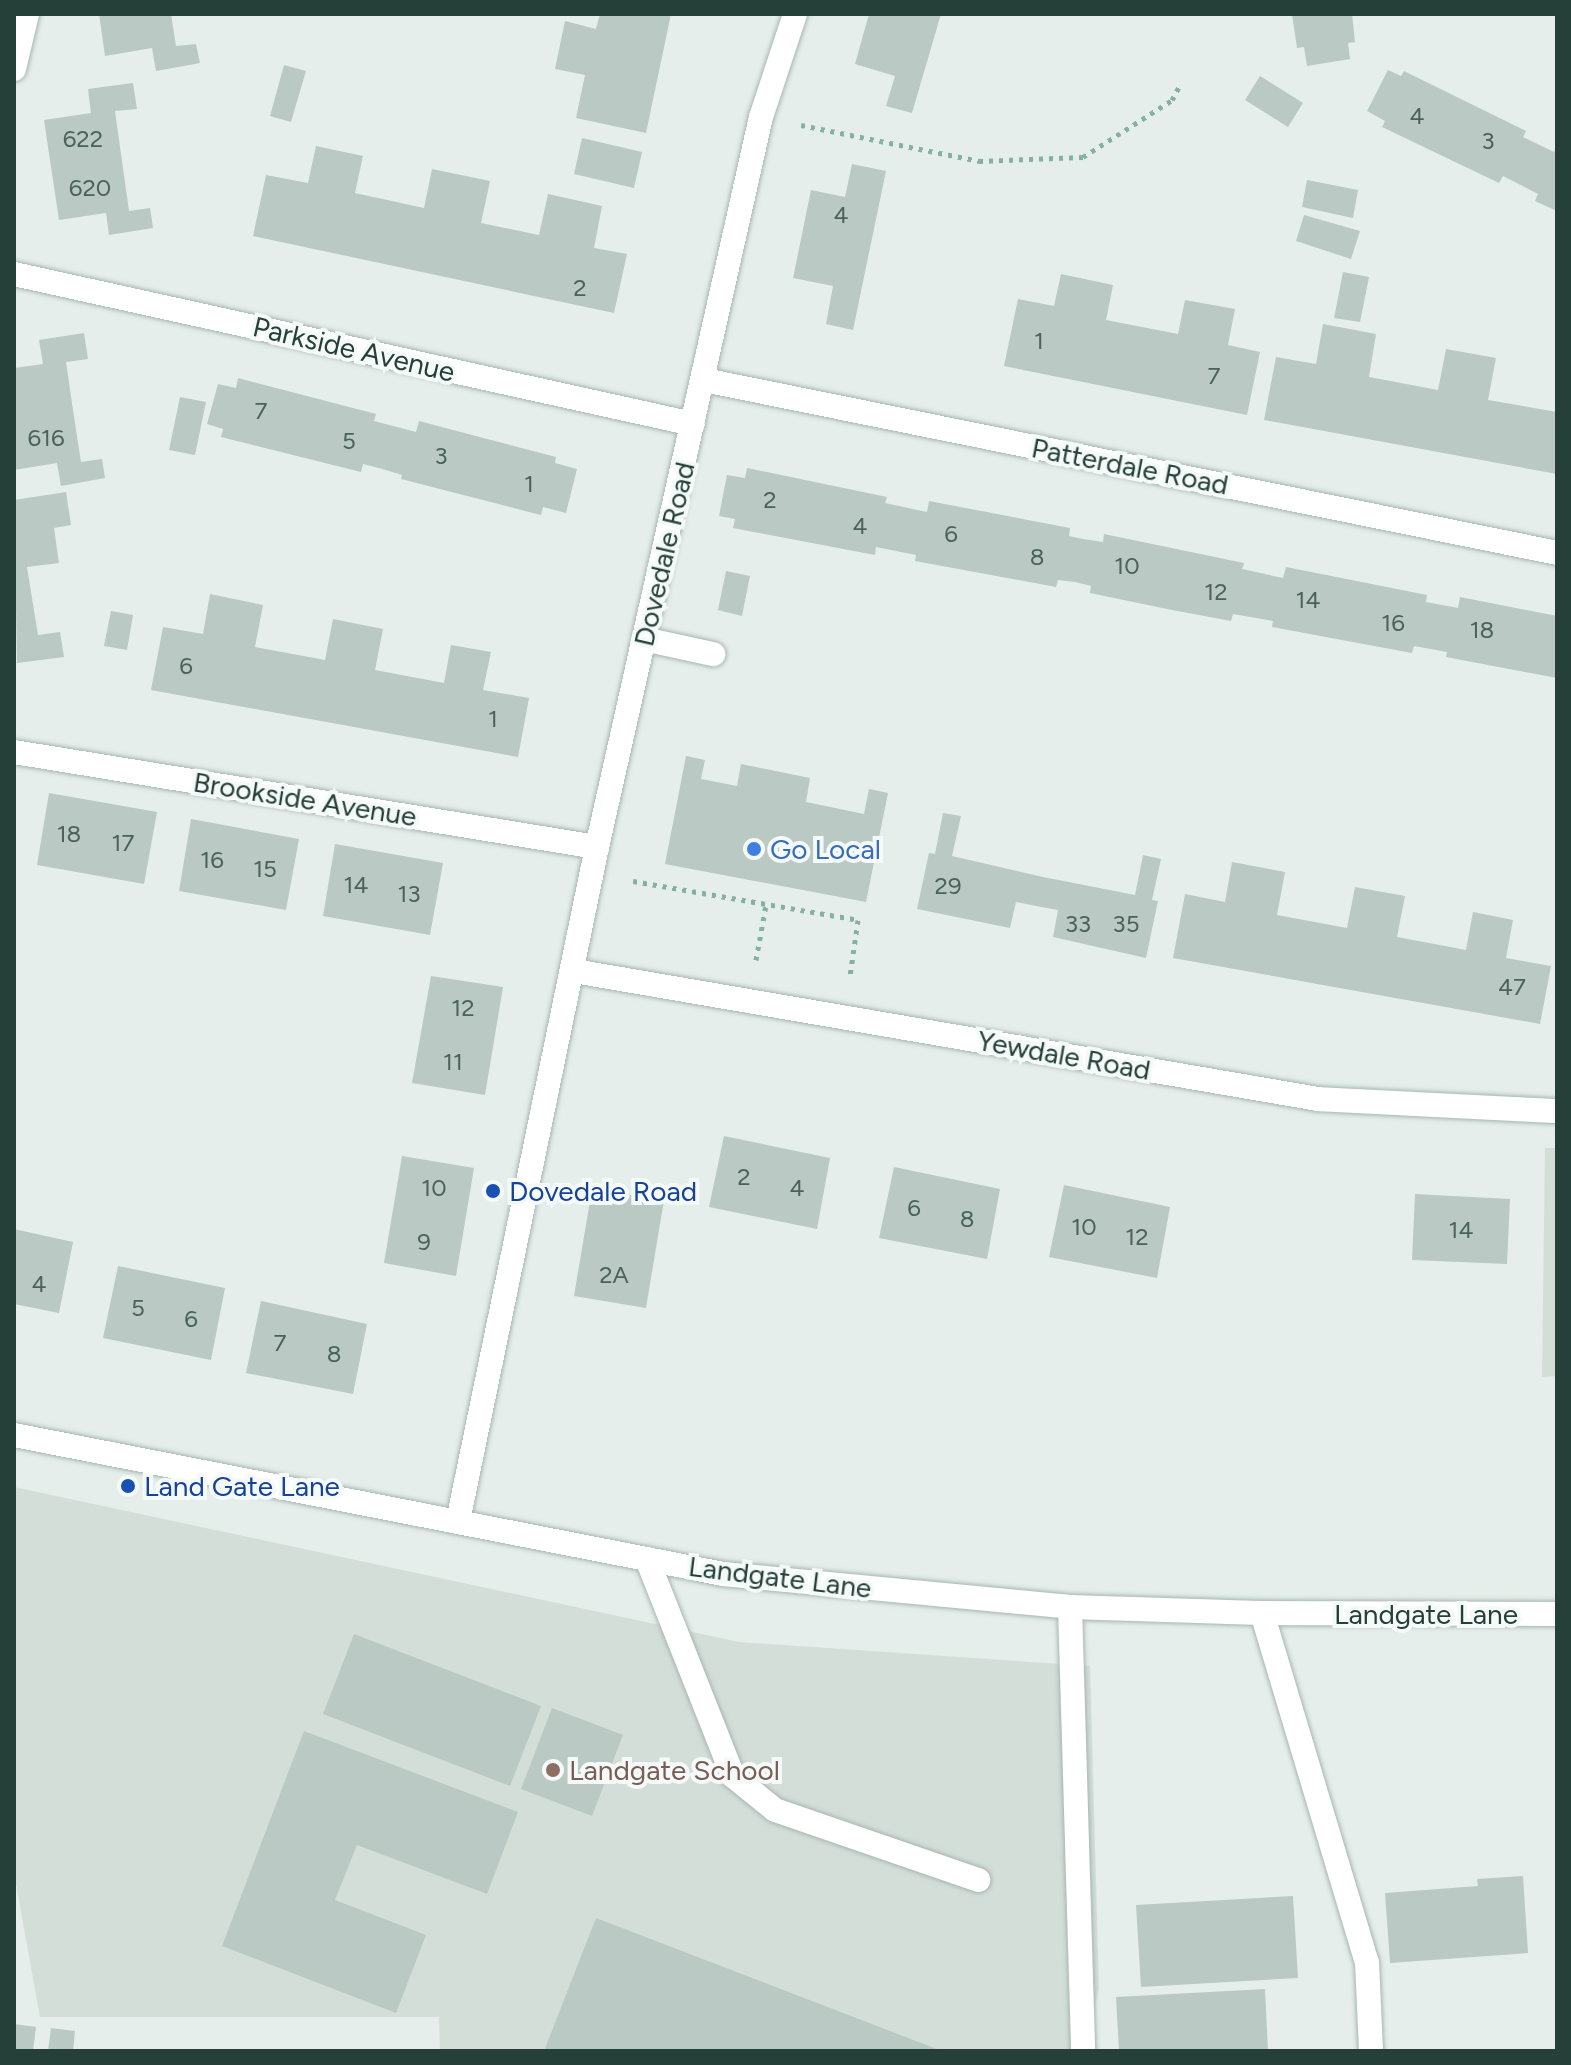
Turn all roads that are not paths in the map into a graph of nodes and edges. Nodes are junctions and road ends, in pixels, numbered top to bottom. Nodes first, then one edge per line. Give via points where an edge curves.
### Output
1 (27, 14) edge
2 (795, 14) edge
3 (14, 69) edge
4 (14, 274) edge
5 (704, 380) junction
6 (693, 424) junction
7 (1557, 553) edge
8 (644, 639) junction
9 (713, 654) dead end
10 (14, 752) edge
11 (597, 847) junction
12 (574, 971) junction
13 (1557, 1111) edge
14 (14, 1435) edge
15 (458, 1521) junction
16 (647, 1559) junction
17 (1070, 1607) junction
18 (1262, 1613) junction
19 (1557, 1614) edge
20 (978, 1880) dead end
21 (1083, 2051) edge
22 (1371, 2051) edge

1 - 3 street
2 - 5 street, Dovedale Road via 761,117
4 - 6 street, Parkside Avenue
5 - 6 street, Dovedale Road
5 - 7 street, Patterdale Road
6 - 8 street, Dovedale Road
8 - 9 street
8 - 11 street, Dovedale Road
10 - 11 street, Brookside Avenue
11 - 12 street, Dovedale Road
12 - 13 street, Yewdale Road via 1318,1099
12 - 15 street, Dovedale Road
14 - 15 street, Landgate Lane
15 - 16 street, Landgate Lane
16 - 17 street, Landgate Lane via 723,1574
16 - 20 street via 733,1776 775,1810
17 - 18 street, Landgate Lane
17 - 21 street
18 - 19 street, Landgate Lane
18 - 22 street via 1367,1962

